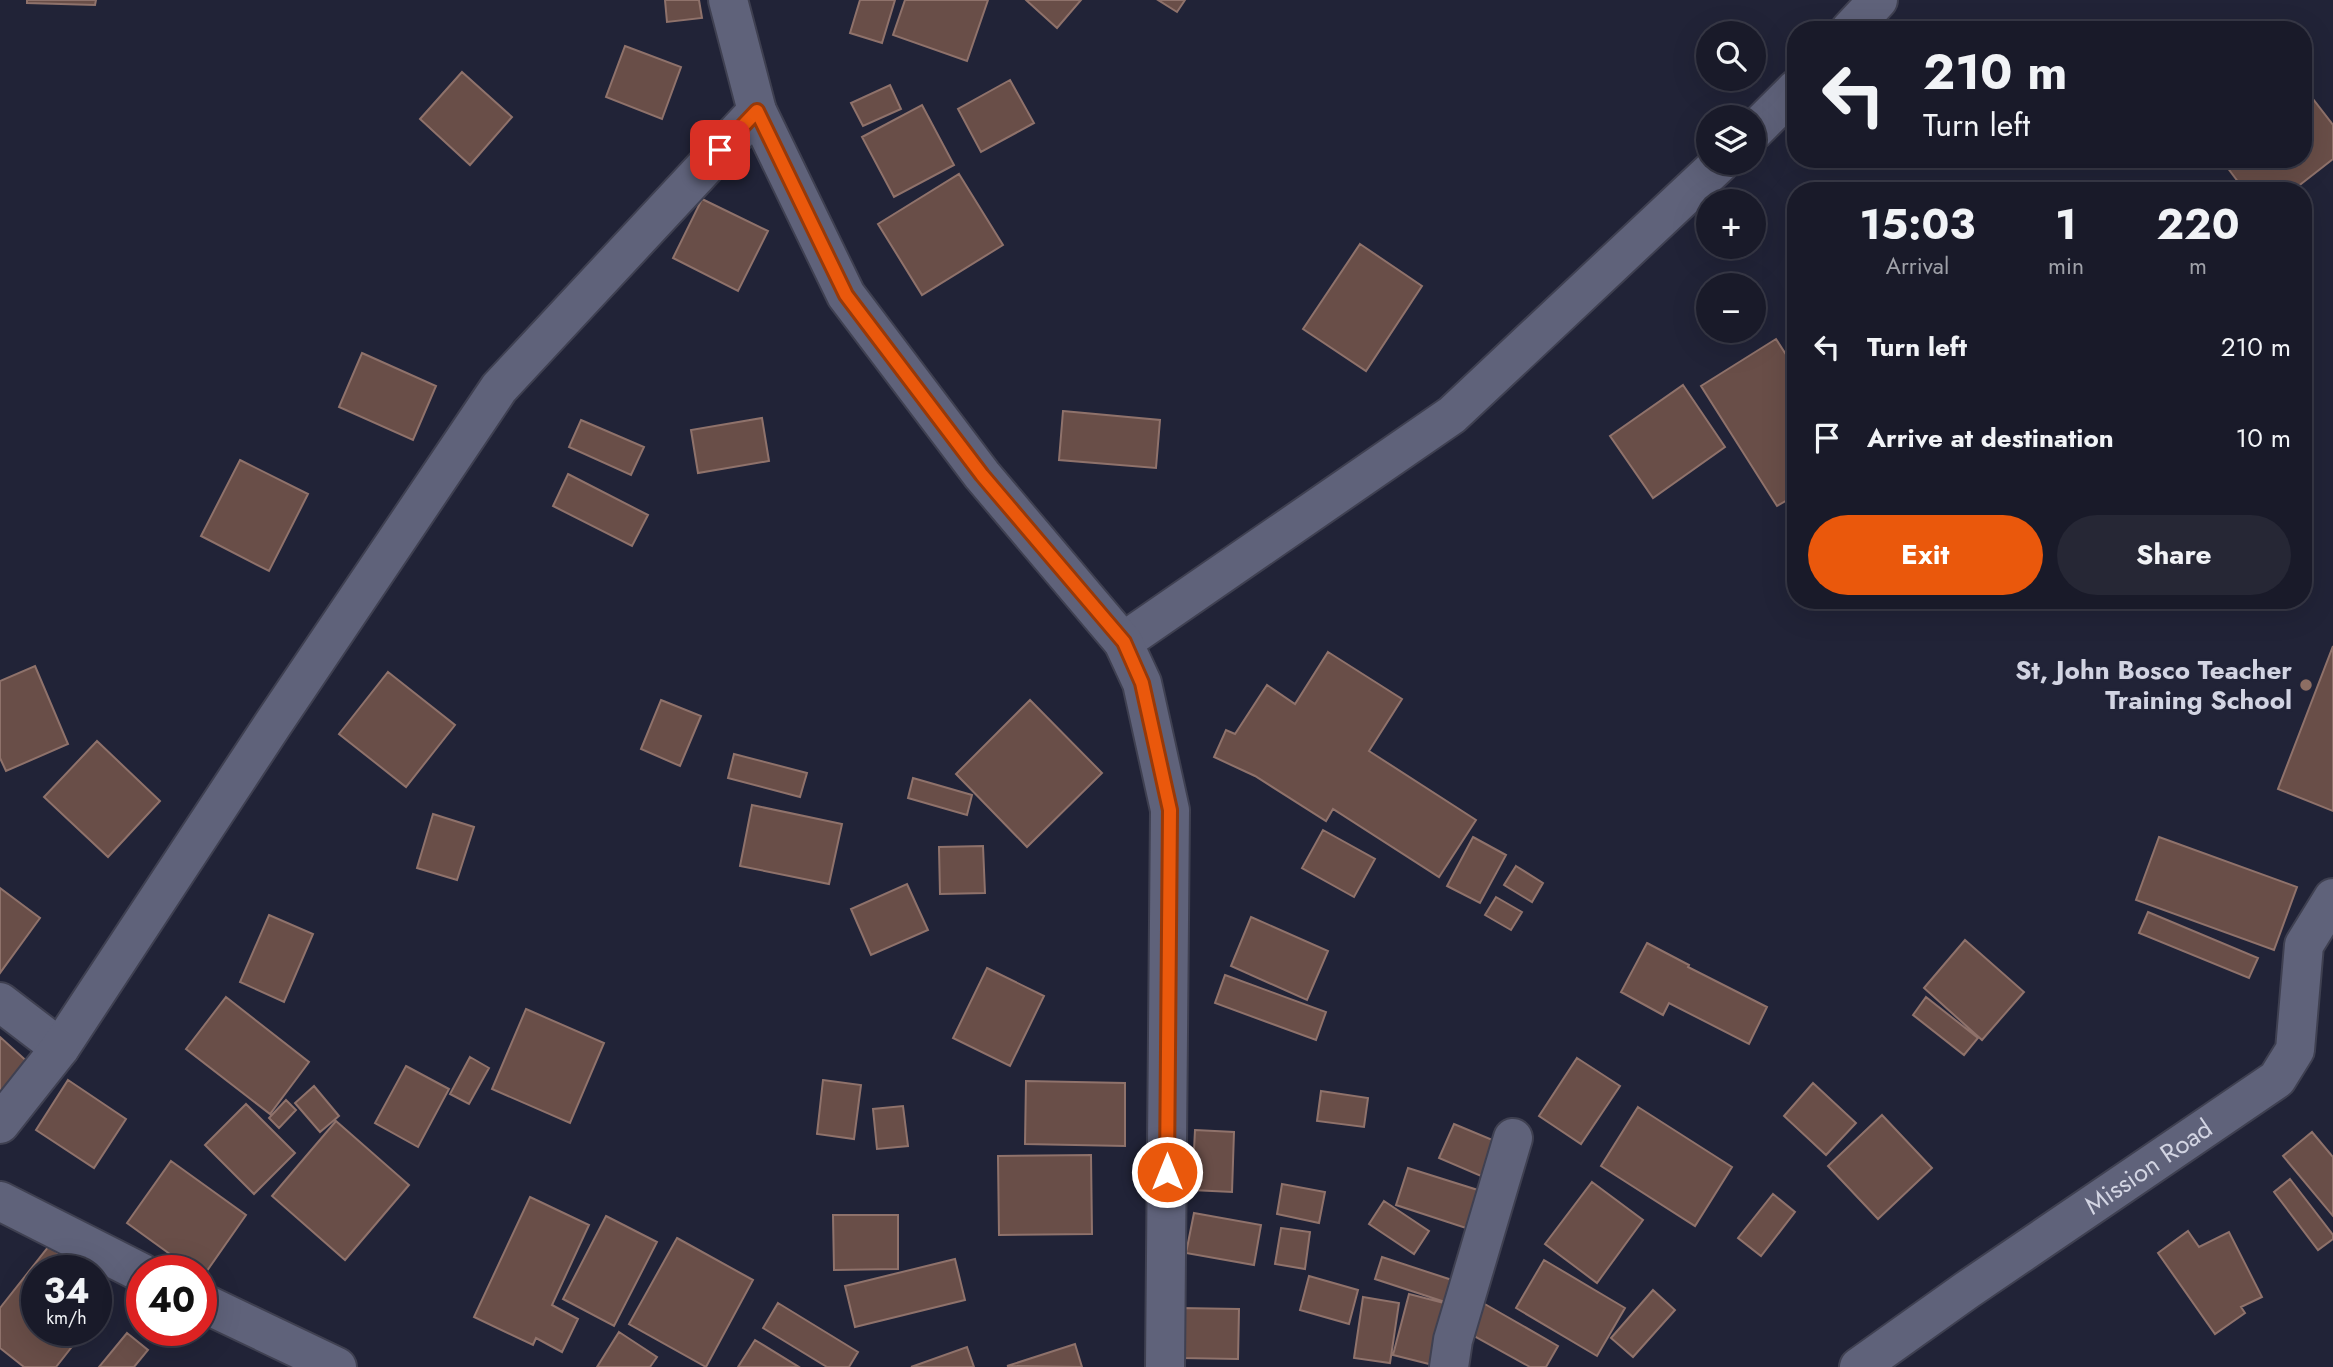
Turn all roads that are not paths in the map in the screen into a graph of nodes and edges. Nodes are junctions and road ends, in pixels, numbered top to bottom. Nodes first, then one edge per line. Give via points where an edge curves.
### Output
1 (728, 0) edge
2 (1878, 0) edge
3 (1858, 21) edge
4 (1787, 98) edge
5 (757, 111) junction
6 (1766, 119) edge
7 (1707, 175) edge
8 (1124, 642) junction
9 (2333, 898) edge
10 (0, 1002) edge
11 (60, 1048) junction
12 (0, 1125) edge
13 (1513, 1138) dead end
14 (0, 1201) edge
15 (126, 1265) edge
16 (217, 1310) edge
17 (337, 1367) edge
18 (1165, 1367) edge
19 (1449, 1367) edge
20 (1859, 1367) edge

1 - 5 street
2 - 3 street
4 - 6 street
5 - 8 street via 846,295 982,475
5 - 11 street via 499,388
7 - 8 street via 1452,415
8 - 18 street via 1142,683 1170,810
9 - 20 street, Mission Road via 2304,945 2295,1050 2277,1079
10 - 11 street
11 - 12 street
13 - 19 street
14 - 15 street
16 - 17 street

